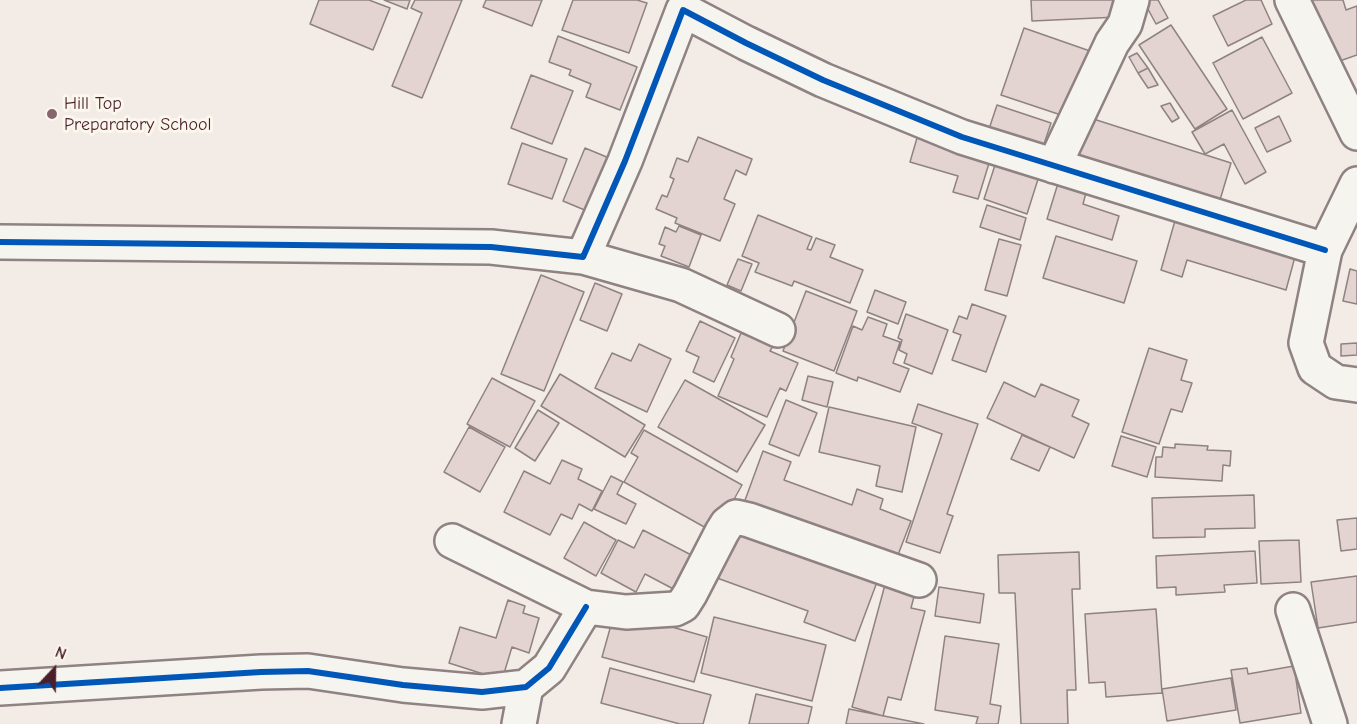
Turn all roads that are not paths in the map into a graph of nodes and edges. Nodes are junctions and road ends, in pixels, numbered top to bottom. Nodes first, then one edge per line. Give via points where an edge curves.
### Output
1 (1132, 0) edge
2 (1292, 0) edge
3 (686, 5) edge
4 (1357, 133) edge
5 (1054, 166) junction
6 (1357, 184) edge
7 (0, 242) edge
8 (1326, 250) junction
9 (583, 257) junction
10 (778, 330) dead end
11 (1357, 385) edge
12 (452, 541) dead end
13 (919, 580) dead end
14 (586, 607) junction
15 (1293, 609) dead end
16 (526, 687) junction
17 (0, 688) edge
18 (519, 724) edge
19 (1330, 724) edge

1 - 5 street via 1125,24 1112,43
2 - 4 street
3 - 5 street via 746,43 823,80 962,137
3 - 9 street
5 - 8 street
6 - 8 street
7 - 9 street via 491,247
8 - 11 street via 1306,343 1315,368 1336,382
9 - 10 street via 681,285
12 - 14 street
13 - 14 street via 736,517 722,532 683,605 626,612
14 - 16 street via 549,668
15 - 19 street
16 - 17 street via 482,692 308,671
16 - 18 street

